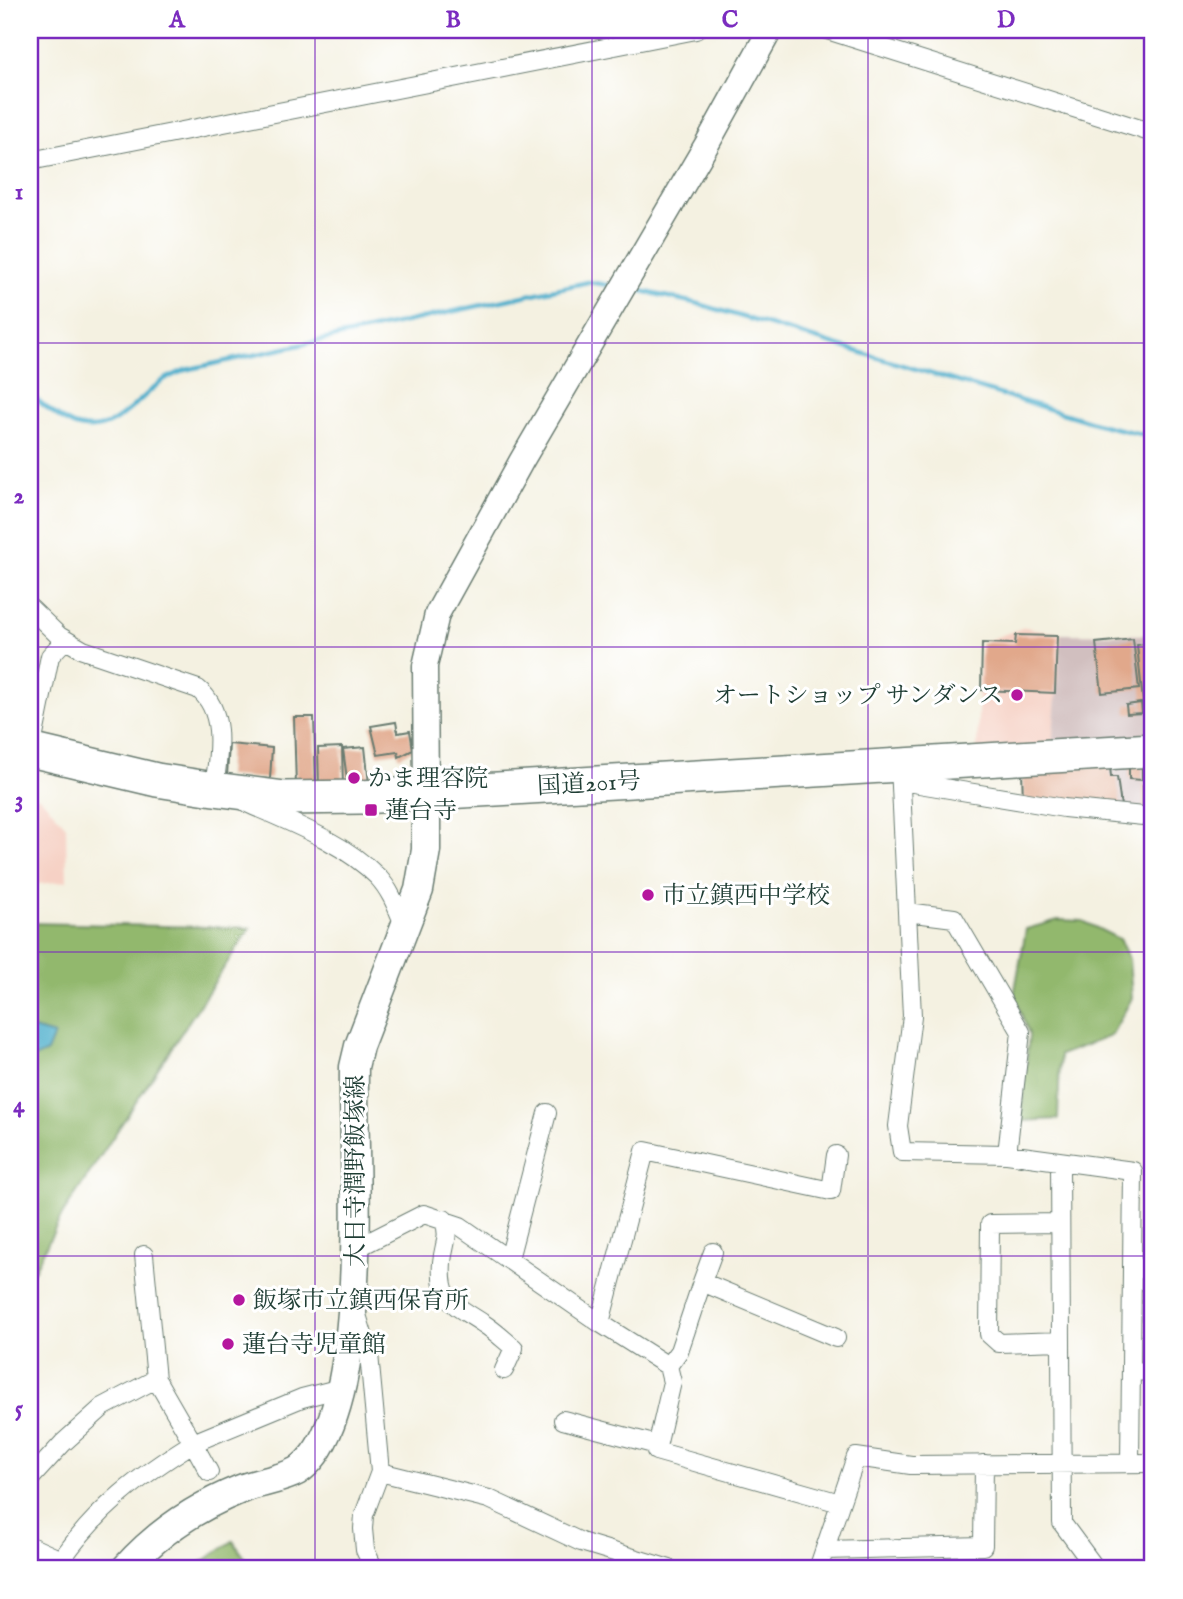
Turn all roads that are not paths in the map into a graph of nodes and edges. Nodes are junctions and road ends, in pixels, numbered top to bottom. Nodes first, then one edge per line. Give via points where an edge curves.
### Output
1 (696, 30) edge
2 (770, 30) edge
3 (827, 30) edge
4 (1153, 133) edge
5 (30, 161) edge
6 (30, 608) edge
7 (65, 640) junction
8 (31, 750) edge
9 (1153, 750) edge
10 (901, 773) junction
11 (214, 789) junction
12 (426, 792) junction
13 (1153, 817) edge
14 (907, 912) junction
15 (406, 929) junction
16 (548, 1113) dead end
17 (1007, 1154) junction
18 (836, 1155) dead end
19 (1060, 1163) junction
20 (444, 1219) junction
21 (1060, 1223) junction
22 (357, 1248) junction
23 (713, 1252) dead end
24 (144, 1255) dead end
25 (509, 1259) junction
26 (702, 1282) junction
27 (353, 1302) junction
28 (600, 1323) junction
29 (836, 1338) dead end
30 (1061, 1341) junction
31 (668, 1366) junction
32 (504, 1370) dead end
33 (1133, 1371) junction
34 (1153, 1372) edge
35 (156, 1379) junction
36 (341, 1388) junction
37 (564, 1420) dead end
38 (193, 1443) junction
39 (657, 1445) junction
40 (1130, 1463) junction
41 (1153, 1463) edge
42 (984, 1464) junction
43 (1061, 1464) junction
44 (209, 1472) dead end
45 (380, 1472) junction
46 (30, 1479) edge
47 (840, 1503) junction
48 (30, 1546) edge
49 (825, 1550) junction
50 (125, 1569) edge
51 (374, 1569) edge
52 (670, 1569) edge
53 (818, 1569) edge
54 (1096, 1569) edge

1 - 5 street
2 - 12 street via 437,614 425,666
3 - 4 street
6 - 7 street
7 - 8 street via 50,656
7 - 11 street via 198,689 208,697 216,713 219,747
8 - 11 highway, 国道201号
9 - 10 highway, 国道201号
10 - 12 highway, 国道201号
10 - 13 street via 1063,808
10 - 14 street
11 - 12 highway, 国道201号 via 285,799
11 - 15 street via 308,830 363,865 393,897
12 - 15 main road, 大日寺潤野飯塚線 via 426,850
14 - 17 street via 954,918 1021,1032
14 - 17 street via 912,1016 898,1126 902,1152
15 - 22 main road, 大日寺潤野飯塚線 via 354,1067
16 - 25 street
17 - 19 street
18 - 28 street via 831,1191 645,1151
19 - 21 street
19 - 33 street via 1133,1171
20 - 22 street via 424,1214
20 - 25 street
20 - 32 street via 449,1234 442,1260 443,1286 449,1303 514,1348
21 - 30 street
21 - 30 street via 990,1224 989,1334 999,1343
22 - 27 main road, 大日寺潤野飯塚線
23 - 26 street
24 - 35 street
25 - 28 street
26 - 29 street
26 - 31 street via 679,1351
27 - 36 main road, 大日寺潤野飯塚線
27 - 45 street via 369,1354
28 - 31 street
30 - 43 street
31 - 39 street via 673,1382
33 - 34 street
33 - 40 street
35 - 38 street
35 - 46 street via 103,1407
36 - 38 street via 302,1398
36 - 50 main road, 大日寺潤野飯塚線 via 334,1422 321,1448 296,1471 193,1510 145,1546
37 - 39 street
38 - 44 street
38 - 48 street via 142,1474 106,1505 61,1559
39 - 47 street via 656,1451
40 - 41 street
40 - 43 street
42 - 43 street
42 - 47 street via 911,1465 856,1457
42 - 49 street via 983,1546
43 - 54 street via 1062,1523
45 - 51 street via 363,1529 365,1550
45 - 52 street via 489,1499 581,1542
47 - 49 street
49 - 53 street

